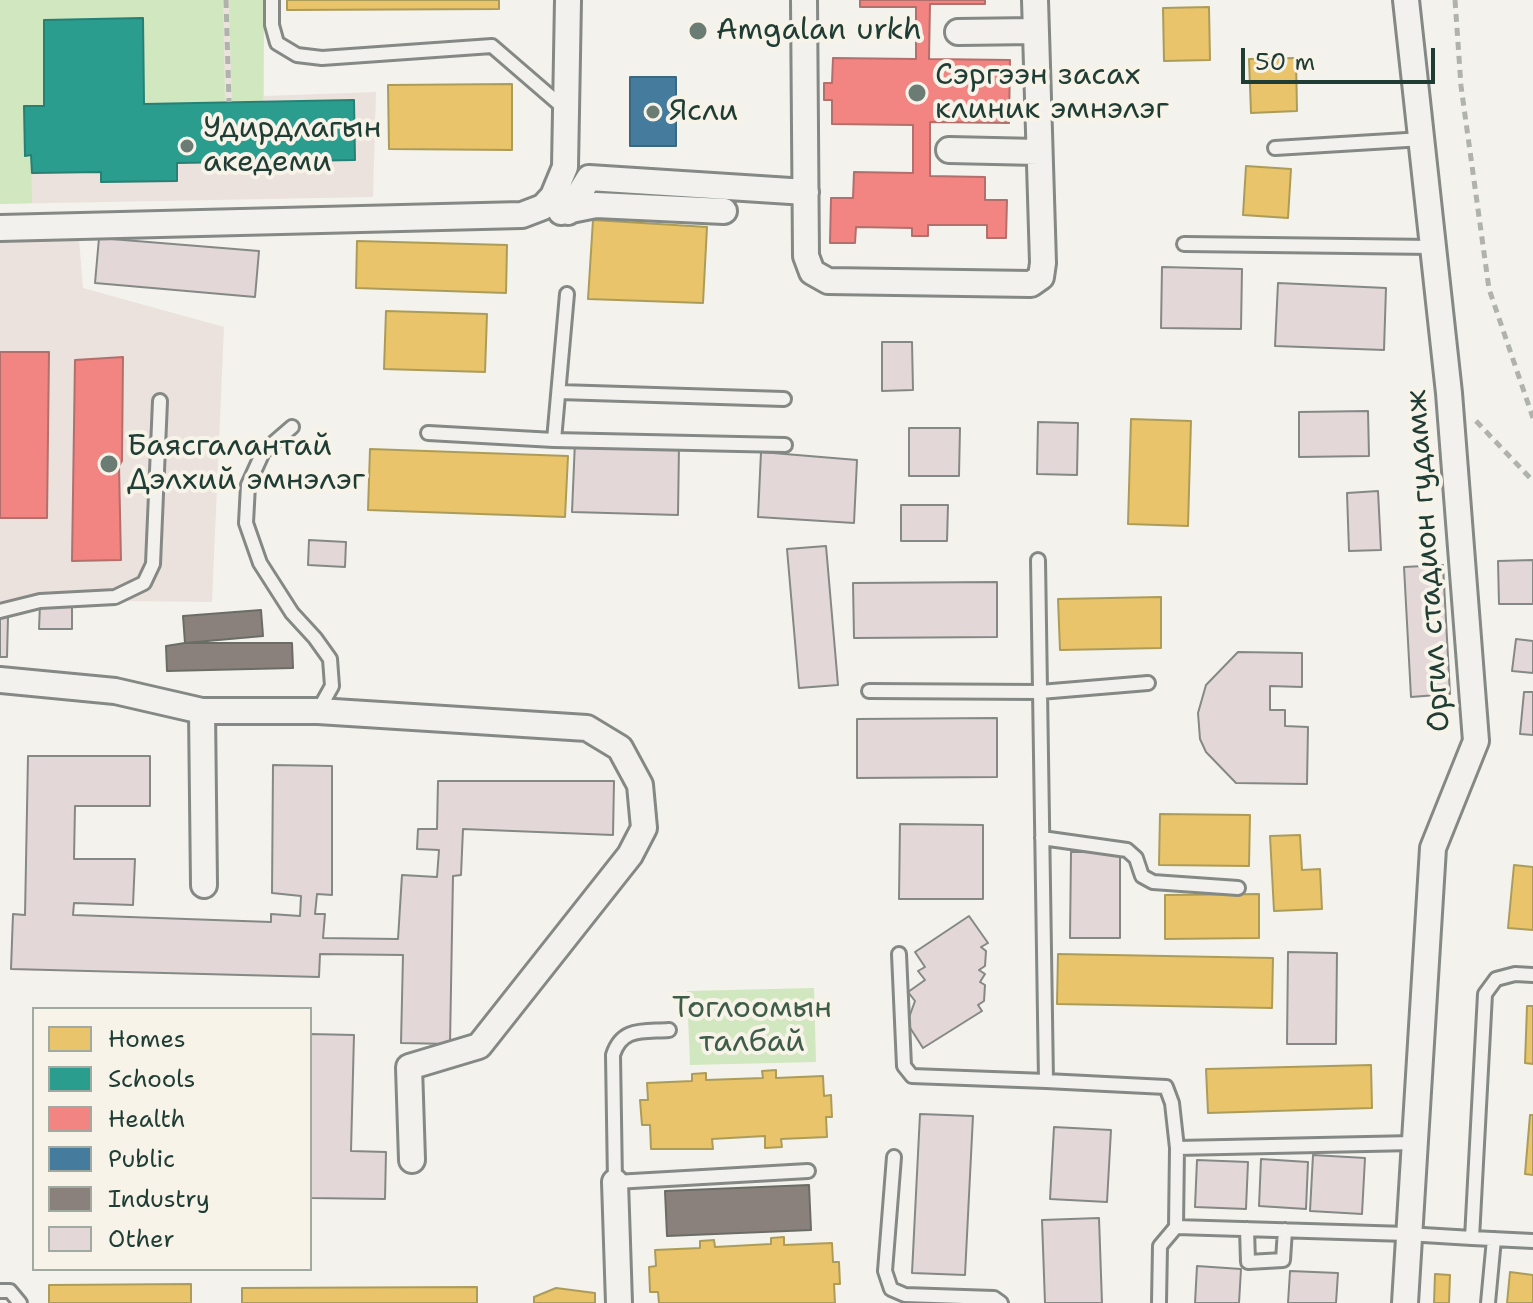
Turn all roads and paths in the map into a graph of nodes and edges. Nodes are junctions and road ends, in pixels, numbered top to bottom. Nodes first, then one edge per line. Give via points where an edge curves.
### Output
1 (226, 0) edge
2 (272, 0) edge
3 (568, 0) edge
4 (804, 0) edge
5 (1035, 0) edge
6 (1406, 0) edge
7 (1455, 0) edge
8 (1034, 31) junction
9 (958, 32) dead end
10 (229, 102) dead end
11 (565, 109) junction
12 (1423, 139) junction
13 (1275, 148) dead end
14 (949, 150) dead end
15 (1038, 152) junction
16 (806, 192) junction
17 (724, 211) dead end
18 (568, 212) junction
19 (522, 215) junction
20 (0, 228) edge
21 (1184, 244) dead end
22 (1434, 247) junction
23 (567, 294) dead end
24 (559, 392) junction
25 (1449, 393) junction
26 (784, 399) dead end
27 (160, 401) dead end
28 (1533, 418) edge
29 (292, 427) dead end
30 (428, 433) dead end
31 (554, 440) junction
32 (785, 445) dead end
33 (1533, 481) edge
34 (1038, 560) dead end
35 (0, 611) edge
36 (0, 680) edge
37 (1148, 683) dead end
38 (869, 691) dead end
39 (1040, 692) junction
40 (202, 711) junction
41 (318, 711) junction
42 (1042, 838) junction
43 (204, 885) dead end
44 (1238, 888) dead end
45 (899, 954) dead end
46 (1533, 975) edge
47 (669, 1030) dead end
48 (1046, 1081) junction
49 (1414, 1143) junction
50 (1177, 1148) junction
51 (894, 1157) dead end
52 (412, 1160) dead end
53 (808, 1171) dead end
54 (615, 1182) junction
55 (1176, 1227) junction
56 (1247, 1229) junction
57 (1285, 1230) junction
58 (1407, 1234) junction
59 (1472, 1238) junction
60 (1494, 1239) junction
61 (1533, 1241) edge
62 (0, 1291) edge
63 (20, 1303) edge
64 (619, 1303) edge
65 (1001, 1303) edge
66 (1159, 1303) edge
67 (1405, 1303) edge
68 (1488, 1303) edge

1 - 10 path
2 - 11 lane via 277,43 297,55 322,58 492,46
3 - 11 street
4 - 16 street
5 - 8 street
6 - 12 street, Оргил стадион гудамж
7 - 28 path via 1461,86 1489,289
8 - 9 street
8 - 15 street
11 - 19 street via 565,167 559,184 543,207
12 - 13 lane
12 - 22 street, Оргил стадион гудамж
14 - 15 street
15 - 16 street via 1043,263 1041,277 1031,284 828,281 812,272 806,256
16 - 18 street via 589,178
17 - 18 street via 596,205
18 - 19 street
19 - 20 street
21 - 22 lane
22 - 25 street, Оргил стадион гудамж
23 - 24 lane
24 - 26 lane
24 - 31 lane
25 - 33 path
25 - 49 street, Оргил стадион гудамж via 1476,741 1433,848
27 - 35 lane via 153,564 144,583 115,597 40,601
29 - 41 lane via 263,452 248,485 246,523 260,563 330,659 332,686
30 - 31 lane
31 - 32 lane
34 - 39 lane
36 - 40 street via 115,691
37 - 39 lane
38 - 39 lane
39 - 42 lane
40 - 41 street
40 - 43 street
41 - 52 street via 587,728 620,748 640,785 644,828 630,855 479,1046 409,1067
42 - 44 lane via 1127,850 1142,876 1153,882
42 - 48 lane
45 - 48 lane via 904,1066 912,1076
46 - 59 lane via 1496,979 1485,994
47 - 54 lane via 629,1033 617,1042
48 - 50 lane via 1166,1087
49 - 50 lane
49 - 58 street, Оргил стадион гудамж
50 - 55 lane
51 - 65 lane via 885,1271 891,1289 905,1295 994,1298
53 - 54 lane
54 - 64 street
55 - 56 lane
55 - 66 lane via 1160,1246
56 - 57 lane
56 - 57 lane via 1248,1262 1283,1260
57 - 58 lane
58 - 59 lane
58 - 67 street, Оргил стадион гудамж
59 - 60 lane
60 - 61 lane
60 - 68 lane
62 - 63 lane via 10,1291

